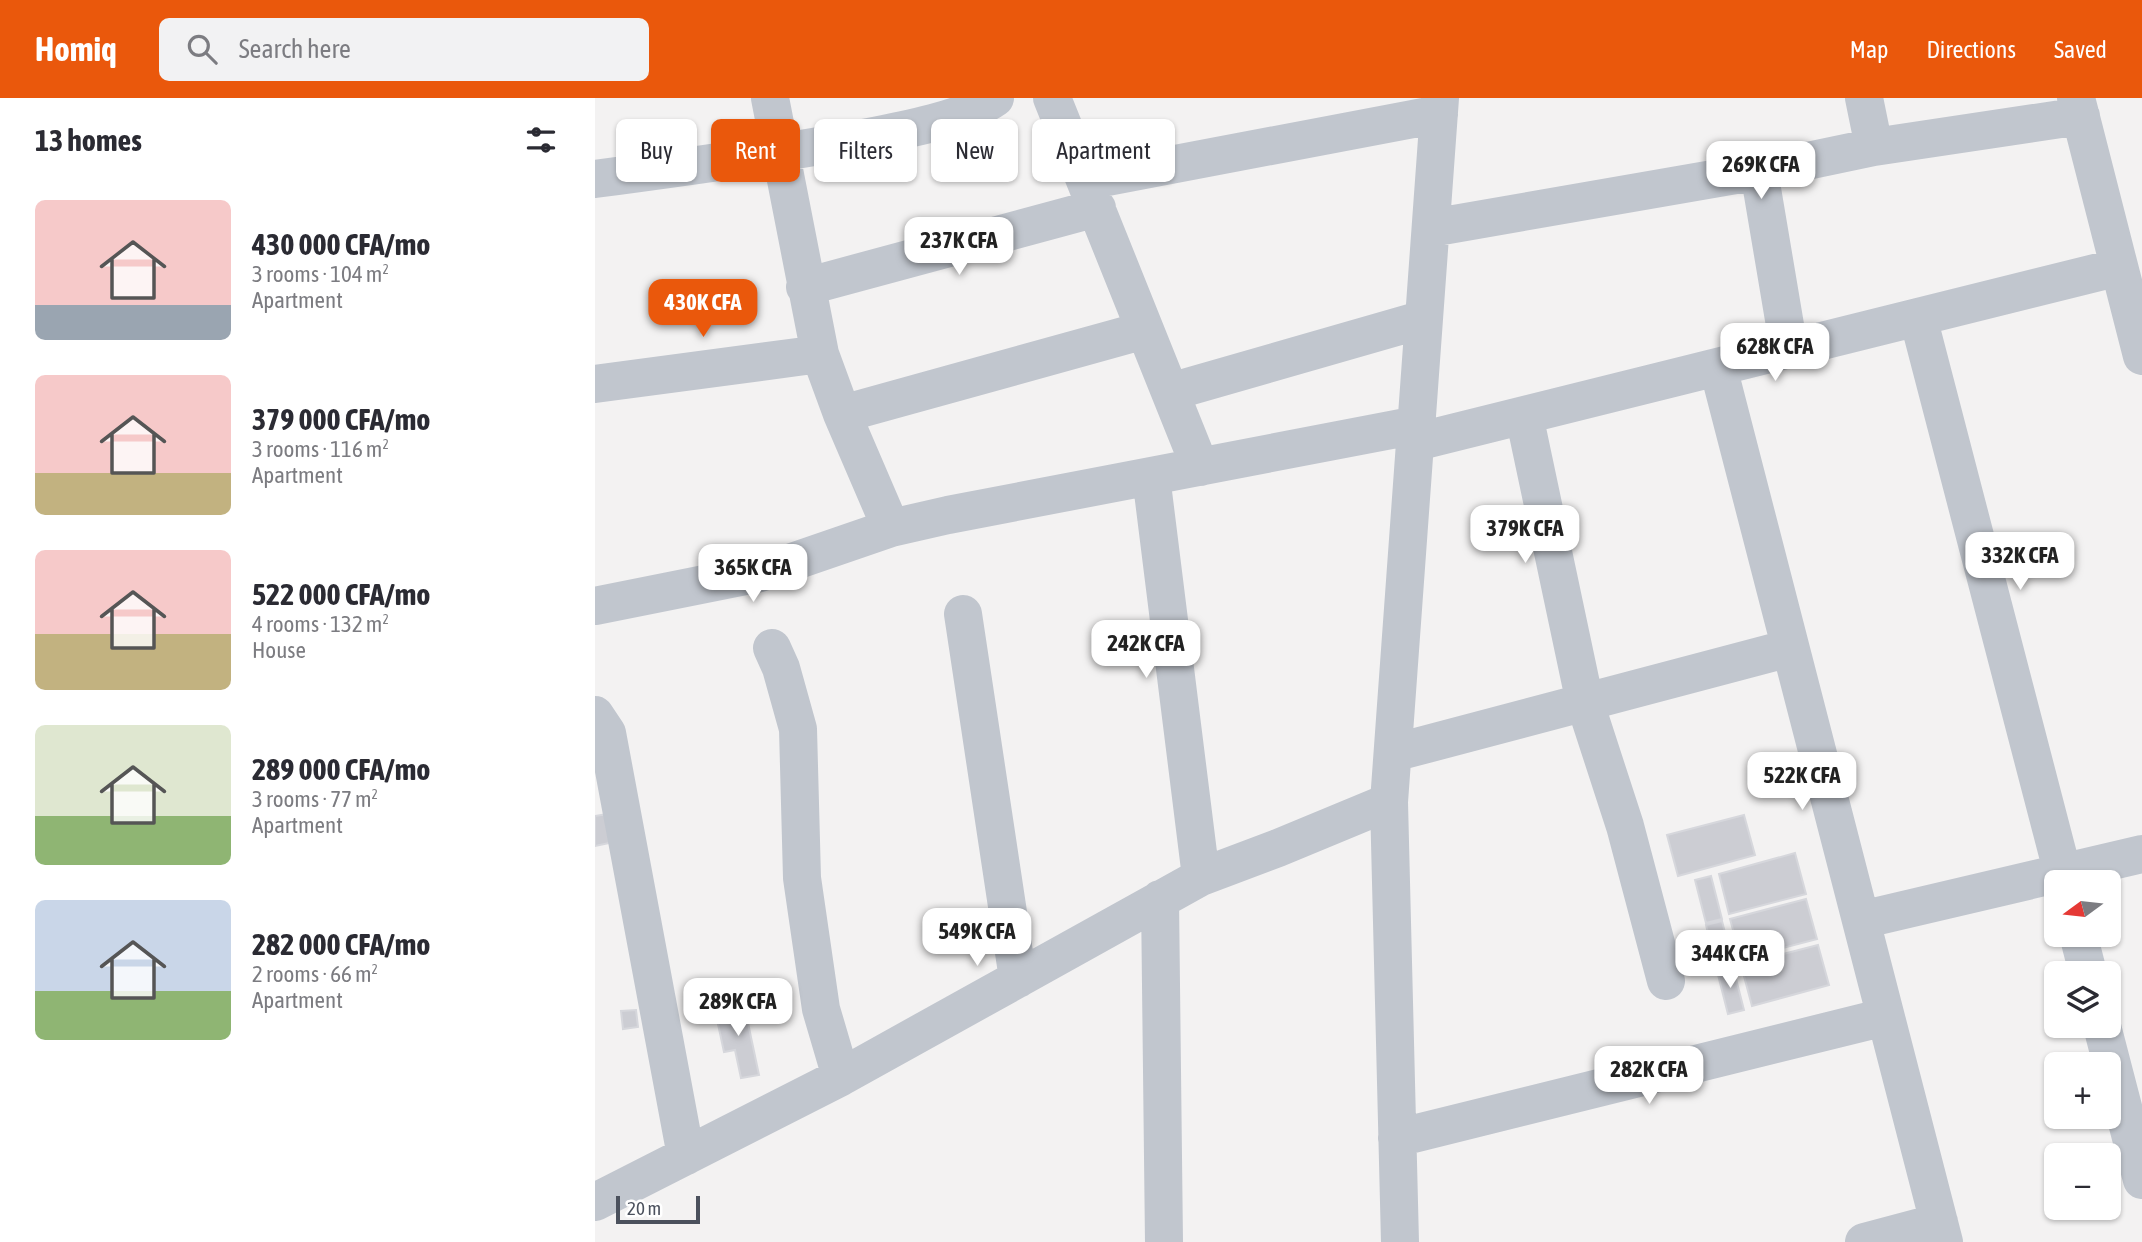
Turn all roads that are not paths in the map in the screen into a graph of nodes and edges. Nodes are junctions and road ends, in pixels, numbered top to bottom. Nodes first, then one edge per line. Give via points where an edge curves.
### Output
1 (770, 98) edge
2 (995, 98) edge
3 (1052, 98) edge
4 (1864, 98) edge
5 (1440, 106) edge
6 (2078, 107) edge
7 (774, 119) edge
8 (1874, 147) junction
9 (800, 150) edge
10 (711, 163) edge
11 (1759, 171) junction
12 (595, 179) edge
13 (785, 182) edge
14 (1091, 195) junction
15 (1431, 228) junction
16 (2119, 267) junction
17 (805, 287) junction
18 (1918, 317) junction
19 (1424, 319) junction
20 (1145, 330) junction
21 (1789, 349) junction
22 (820, 354) junction
23 (2142, 356) edge
24 (1718, 367) junction
25 (595, 384) edge
26 (1170, 392) junction
27 (842, 414) junction
28 (1524, 415) junction
29 (1416, 434) junction
30 (1199, 467) junction
31 (1151, 476) junction
32 (891, 528) junction
33 (595, 606) edge
34 (963, 614) dead end
35 (772, 648) dead end
36 (1790, 648) junction
37 (1585, 703) junction
38 (595, 715) edge
39 (1393, 753) junction
40 (1389, 802) junction
41 (2142, 854) edge
42 (2062, 870) edge
43 (2088, 870) edge
44 (1201, 877) junction
45 (2044, 881) edge
46 (1160, 899) junction
47 (1861, 920) junction
48 (1018, 979) junction
49 (1666, 982) dead end
50 (1885, 1017) junction
51 (2105, 1038) edge
52 (841, 1077) junction
53 (1397, 1138) junction
54 (686, 1156) junction
55 (2142, 1180) edge
56 (595, 1202) edge
57 (1941, 1232) edge
58 (1164, 1242) edge
59 (1400, 1242) edge
60 (1864, 1242) edge

1 - 7 street
2 - 9 street via 909,129
3 - 14 street
4 - 8 street
5 - 14 street
5 - 15 street
6 - 8 street
6 - 16 street
8 - 11 street
10 - 12 street
11 - 15 street
11 - 21 street
13 - 17 street
14 - 17 street
14 - 20 street
15 - 19 street
16 - 18 street
16 - 23 street
17 - 22 street
18 - 21 street
18 - 42 street
19 - 26 street
19 - 29 street
20 - 26 street
20 - 27 street
21 - 24 street
22 - 25 street
22 - 27 street
24 - 28 street
24 - 36 street
26 - 30 street
27 - 32 street
28 - 29 street
28 - 37 street
29 - 30 street
29 - 39 street
30 - 31 street
31 - 32 street
31 - 44 street
32 - 33 street via 759,573
34 - 48 street
35 - 52 street via 798,729 802,878 821,1009
36 - 37 street
36 - 47 street
37 - 39 street
37 - 49 street via 1625,826
38 - 54 street via 607,733
39 - 40 street
40 - 44 street
40 - 53 street
41 - 43 street
44 - 46 street
45 - 47 street
46 - 48 street
46 - 58 street
47 - 50 street
48 - 52 street
50 - 53 street
50 - 57 street
51 - 55 street
52 - 54 street
53 - 59 street
54 - 56 street
57 - 60 street

